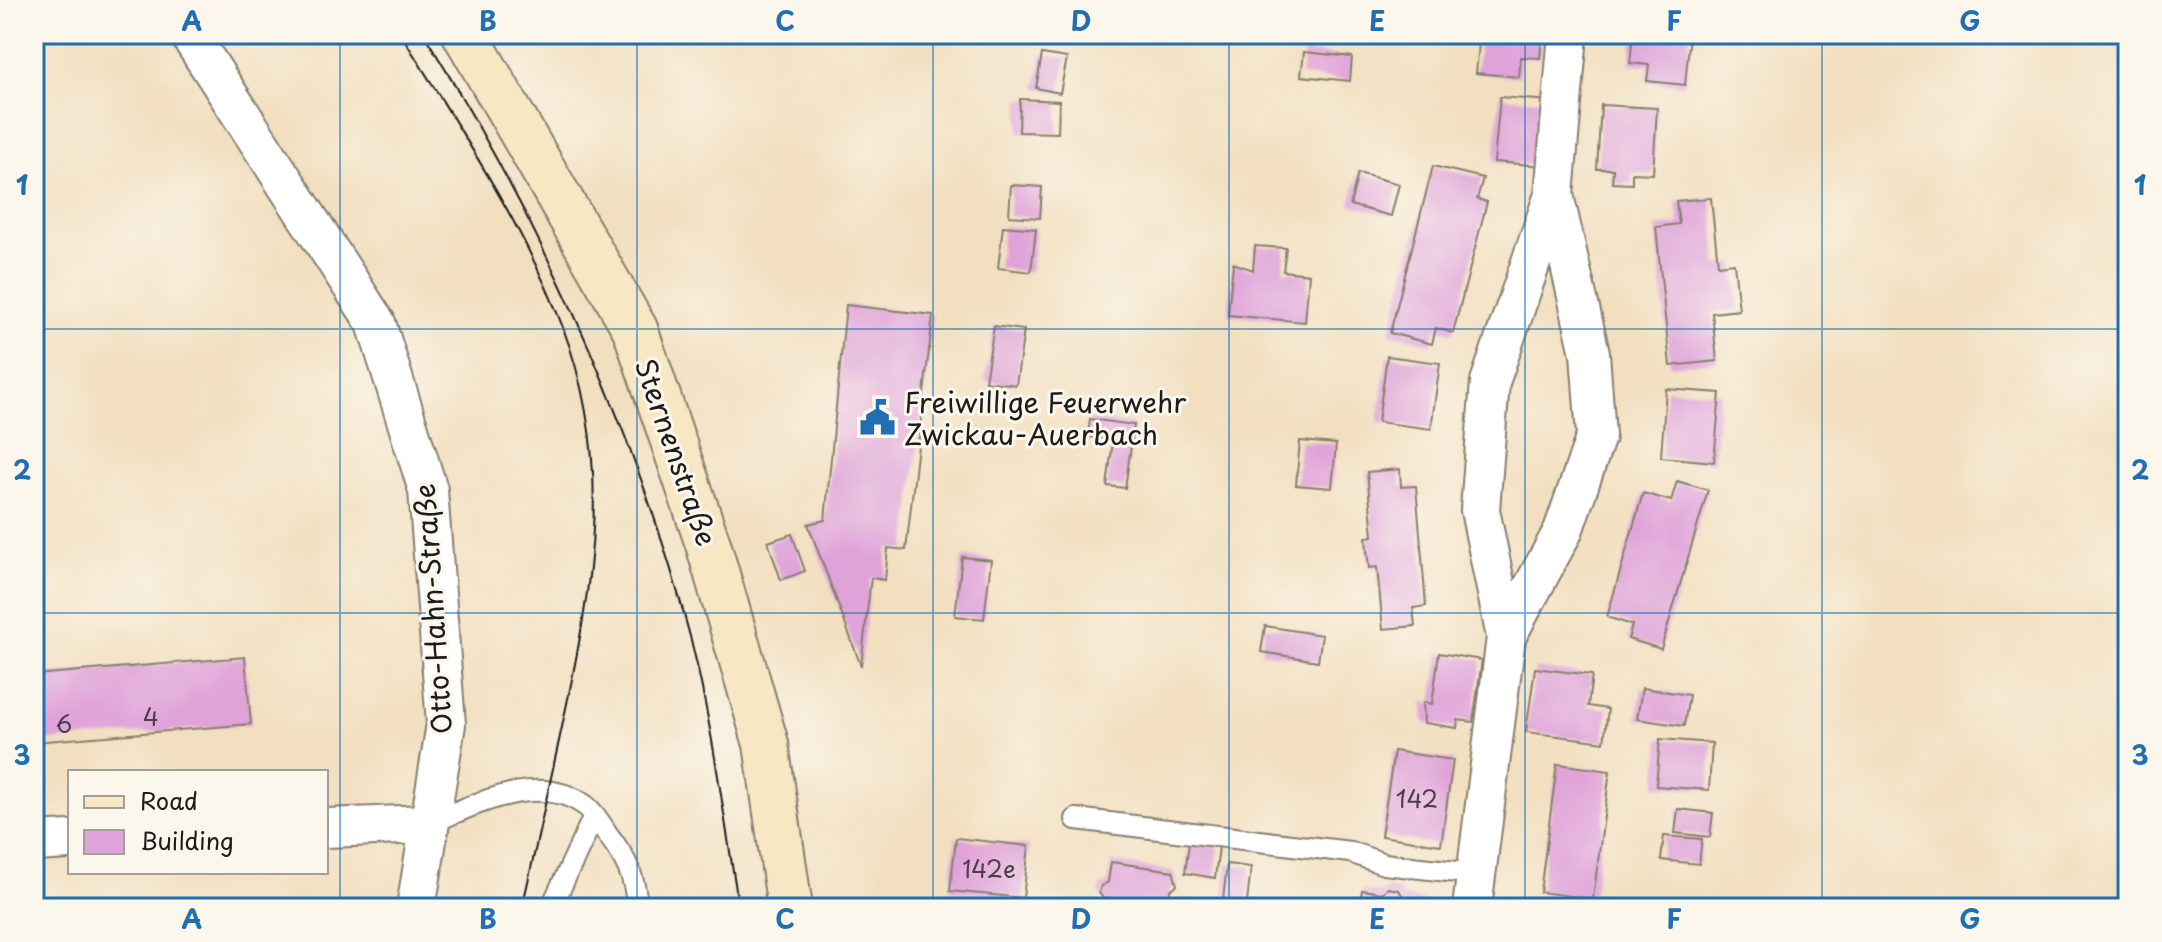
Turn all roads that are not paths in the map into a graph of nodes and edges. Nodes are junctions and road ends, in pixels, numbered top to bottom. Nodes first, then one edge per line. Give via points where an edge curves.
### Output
1 (189, 34) edge
2 (465, 34) edge
3 (1568, 34) edge
4 (1554, 195) junction
5 (1506, 637) junction
6 (594, 816) junction
7 (1076, 819) dead end
8 (427, 824) junction
9 (328, 828) edge
10 (68, 840) edge
11 (34, 842) edge
12 (1474, 891) edge
13 (416, 908) edge
14 (551, 908) edge
15 (637, 908) edge
16 (790, 908) edge

1 - 8 street, Otto-Hahn-Straße via 376,323 428,490 446,724
2 - 16 street, Sternenstraße via 635,329 709,547 766,744
3 - 4 street
4 - 5 street via 1490,382 1480,510
4 - 5 street via 1590,353 1596,436 1563,531
5 - 12 street
6 - 8 lane via 586,806 548,792 510,792
6 - 14 lane
6 - 15 lane via 634,878
7 - 12 lane via 1350,852
8 - 9 street
8 - 13 street, Otto-Hahn-Straße
10 - 11 street

